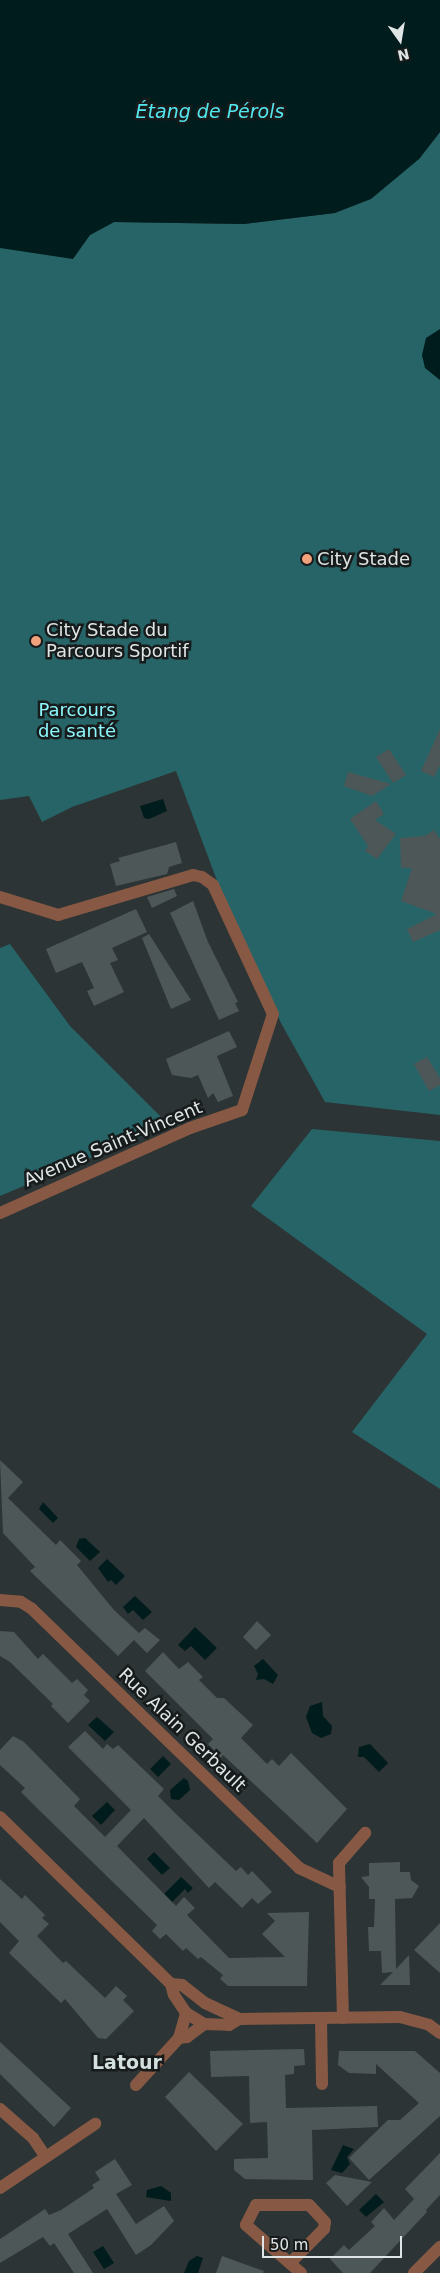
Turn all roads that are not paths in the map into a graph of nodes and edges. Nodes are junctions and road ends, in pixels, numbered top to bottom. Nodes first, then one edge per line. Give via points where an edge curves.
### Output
1 (0, 897) edge
2 (0, 1213) edge
3 (0, 1600) edge
4 (0, 1818) edge
5 (365, 1833) dead end
6 (340, 1888) junction
7 (171, 1984) junction
8 (205, 2003) junction
9 (186, 2013) junction
10 (321, 2018) junction
11 (343, 2018) junction
12 (239, 2019) junction
13 (204, 2024) junction
14 (440, 2033) edge
15 (180, 2038) junction
16 (322, 2084) dead end
17 (136, 2085) dead end
18 (0, 2109) edge
19 (95, 2124) dead end
20 (45, 2156) junction
21 (0, 2188) edge
22 (440, 2247) edge
23 (290, 2263) junction
24 (301, 2273) edge
25 (414, 2273) edge

1 - 2 street, Avenue Saint-Vincent via 58,915 193,875 213,885 273,1014 242,1110 190,1128
3 - 6 street, Rue Alain Gerbault via 21,1602 32,1609 299,1868
4 - 7 street
5 - 6 street via 339,1863
6 - 11 street
7 - 8 street via 182,1985
7 - 9 street
8 - 9 street
8 - 12 street
8 - 13 street
9 - 13 street
9 - 15 street
10 - 11 street
10 - 12 street
10 - 16 street
11 - 14 street via 400,2017 429,2025
12 - 13 street via 229,2025
13 - 15 street via 187,2037
15 - 17 street
18 - 20 street via 33,2138
19 - 20 street
20 - 21 street
22 - 25 street
23 - 23 street via 246,2225 256,2206 309,2205 325,2222 324,2229
23 - 24 street

